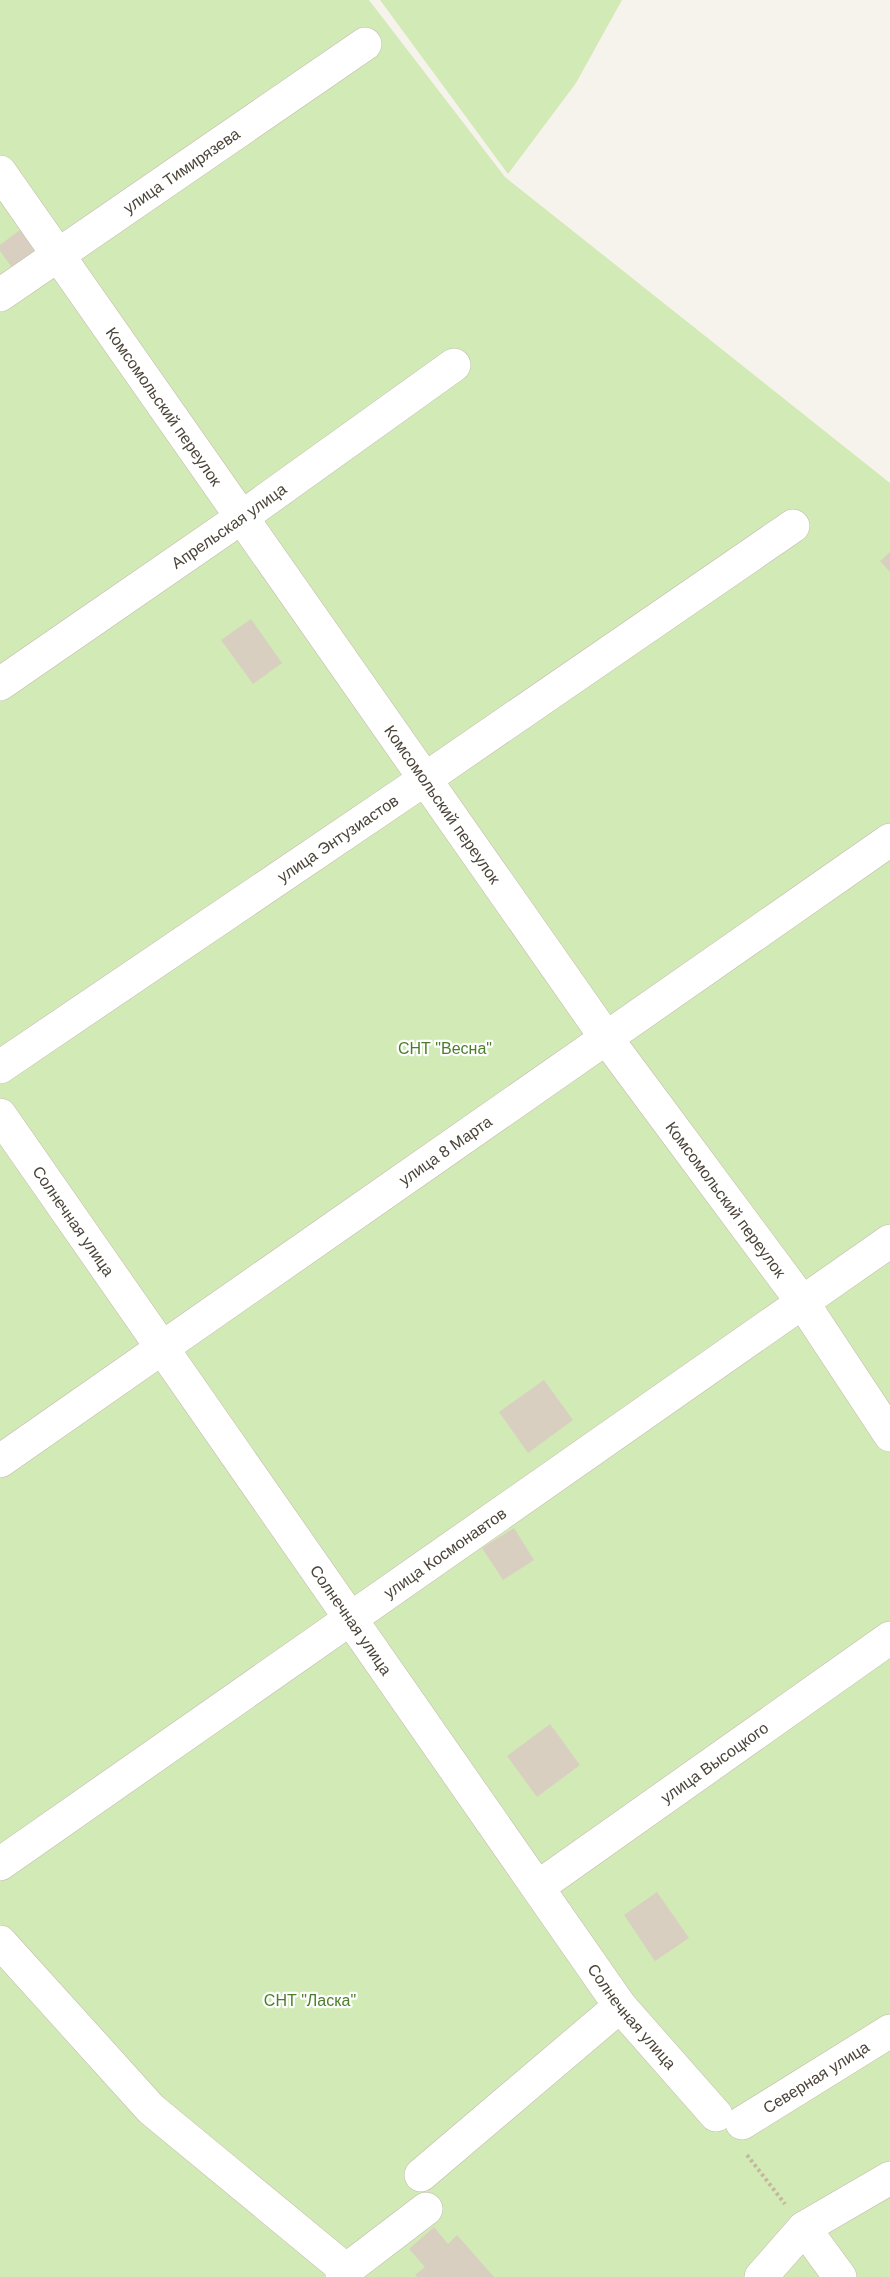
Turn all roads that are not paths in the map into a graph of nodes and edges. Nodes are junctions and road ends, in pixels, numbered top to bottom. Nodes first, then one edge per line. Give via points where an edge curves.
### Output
1 (365, 44) dead end
2 (0, 172) edge
3 (58, 255) junction
4 (0, 295) edge
5 (454, 365) dead end
6 (242, 517) junction
7 (792, 526) dead end
8 (0, 684) edge
9 (425, 779) junction
10 (890, 840) edge
11 (607, 1039) junction
12 (0, 1067) edge
13 (0, 1115) edge
14 (890, 1241) edge
15 (803, 1303) junction
16 (162, 1348) junction
17 (890, 1435) edge
18 (0, 1461) edge
19 (351, 1619) junction
20 (890, 1638) edge
21 (0, 1864) edge
22 (538, 1887) junction
23 (0, 1942) edge
24 (620, 2006) junction
25 (890, 2031) edge
26 (729, 2119) joint
27 (421, 2175) dead end
28 (890, 2178) edge
29 (426, 2209) dead end
30 (804, 2228) junction
31 (344, 2273) edge
32 (761, 2277) edge
33 (840, 2277) edge

1 - 3 street, улица Тимирязева
2 - 3 street, Комсомольский переулок
3 - 4 street, улица Тимирязева
3 - 6 street, Комсомольский переулок
5 - 6 street, Апрельская улица
6 - 8 street, Апрельская улица
6 - 9 street, Комсомольский переулок
7 - 9 street, улица Энтузиастов
9 - 11 street, Комсомольский переулок
9 - 12 street, улица Энтузиастов
10 - 11 street, улица 8 Марта
11 - 15 street, Комсомольский переулок
11 - 16 street, улица 8 Марта
13 - 16 street, Солнечная улица
14 - 15 street, улица Космонавтов
15 - 17 street, Комсомольский переулок
15 - 19 street, улица Космонавтов
16 - 18 street, улица 8 Марта
16 - 19 street, Солнечная улица
19 - 21 street, улица Космонавтов
19 - 22 street, Солнечная улица
20 - 22 street, улица Высоцкого
22 - 24 street, Солнечная улица
23 - 31 street via 151,2109
24 - 26 street, Солнечная улица
24 - 27 street
25 - 26 street, Северная улица
28 - 30 street
29 - 31 street
30 - 32 street
30 - 33 street

